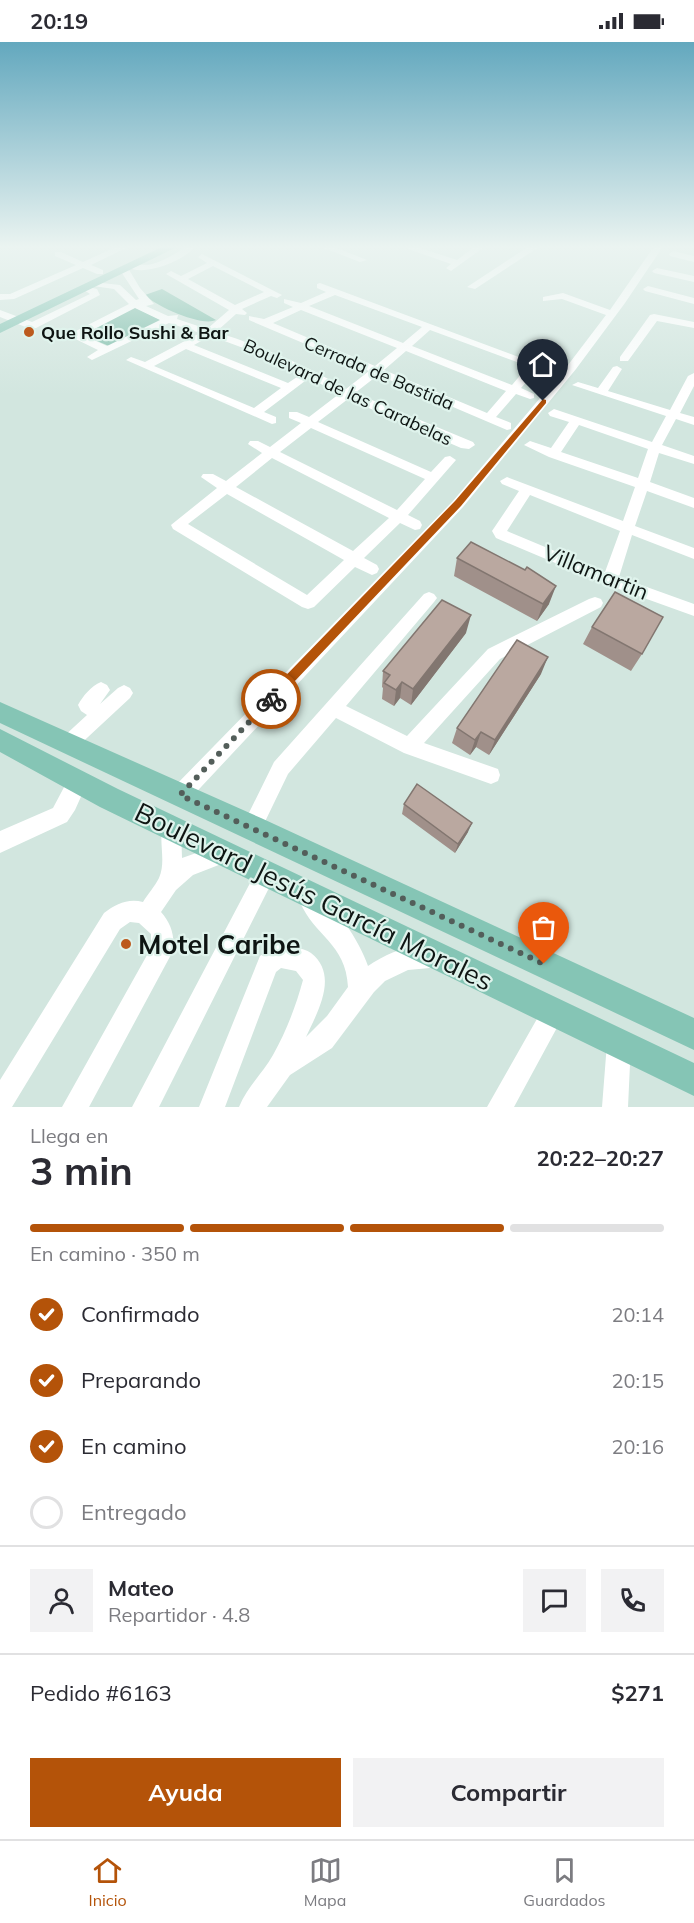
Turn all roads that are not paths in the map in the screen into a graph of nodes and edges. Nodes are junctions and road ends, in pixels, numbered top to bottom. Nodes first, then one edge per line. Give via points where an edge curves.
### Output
1 (17, 295) edge
2 (53, 295) edge
3 (57, 295) edge
4 (63, 295) edge
5 (95, 295) edge
6 (129, 295) edge
7 (137, 295) edge
8 (209, 295) edge
9 (266, 295) edge
10 (276, 295) edge
11 (327, 295) edge
12 (340, 295) edge
13 (626, 295) edge
14 (672, 295) edge
15 (546, 299) dead end
16 (51, 300) junction
17 (694, 301) edge
18 (140, 302) junction
19 (300, 308) junction
20 (235, 309) junction
21 (10, 311) edge
22 (612, 315) junction
23 (173, 318) junction
24 (264, 323) junction
25 (694, 325) edge
26 (428, 327) junction
27 (0, 329) edge
28 (212, 330) junction
29 (187, 346) junction
30 (404, 348) junction
31 (108, 350) junction
32 (92, 357) dead end
33 (131, 360) dead end
34 (146, 366) junction
35 (534, 366) junction
36 (376, 371) junction
37 (550, 371) dead end
38 (301, 379) dead end
39 (692, 381) edge
40 (578, 385) dead end
41 (290, 387) junction
42 (513, 390) junction
43 (350, 391) junction
44 (601, 392) junction
45 (530, 396) dead end
46 (256, 412) junction
47 (554, 413) dead end
48 (673, 414) junction
49 (293, 415) dead end
50 (488, 419) junction
51 (272, 420) dead end
52 (576, 420) junction
53 (694, 421) edge
54 (310, 423) junction
55 (507, 426) dead end
56 (254, 444) dead end
57 (530, 446) dead end
58 (655, 447) junction
59 (272, 453) junction
60 (553, 454) junction
61 (450, 460) dead end
62 (694, 460) edge
63 (208, 477) dead end
64 (433, 478) junction
65 (507, 481) dead end
66 (641, 484) junction
67 (225, 487) junction
68 (527, 489) junction
69 (694, 503) edge
70 (398, 517) junction
71 (415, 525) dead end
72 (628, 529) junction
73 (694, 554) edge
74 (353, 558) junction
75 (372, 568) dead end
76 (610, 580) junction
77 (429, 598) dead end
78 (595, 603) dead end
79 (694, 610) edge
80 (101, 690) dead end
81 (124, 693) dead end
82 (334, 708) junction
83 (0, 712) edge
84 (101, 714) junction
85 (0, 740) edge
86 (68, 744) junction
87 (410, 747) junction
88 (491, 775) dead end
89 (78, 781) junction
90 (180, 795) junction
91 (252, 827) junction
92 (171, 828) junction
93 (0, 843) edge
94 (224, 853) junction
95 (266, 873) junction
96 (169, 880) junction
97 (298, 889) junction
98 (147, 915) junction
99 (443, 957) junction
100 (360, 988) junction
101 (554, 1011) junction
102 (694, 1034) edge
103 (619, 1043) junction
104 (281, 1066) junction
105 (694, 1080) edge
106 (0, 1103) edge
107 (75, 1107) edge
108 (145, 1107) edge
109 (212, 1107) edge
110 (252, 1107) edge
111 (500, 1107) edge
112 (615, 1107) edge

1 - 21 street via 11,297
2 - 21 main road via 35,305
3 - 16 main road
4 - 16 main road
5 - 21 street via 30,326
6 - 18 street, Boulevard de las Carabelas
7 - 18 street
8 - 20 street
9 - 20 street
10 - 19 street
11 - 19 street
12 - 26 street
13 - 22 street
14 - 17 street
15 - 22 street via 563,296
16 - 21 main road
16 - 21 main road
18 - 23 street, Boulevard de las Carabelas
18 - 31 street via 69,333
19 - 24 street
19 - 30 street
20 - 24 street, Cerrada de Bastida
20 - 28 street
21 - 27 main road
22 - 90 street via 458,504
23 - 28 street, Boulevard de las Carabelas
23 - 31 street
24 - 36 street, Cerrada de Bastida
25 - 44 street via 654,317
26 - 30 street
26 - 35 street
28 - 29 street
28 - 43 street, Boulevard de las Carabelas
29 - 34 street
29 - 41 street
30 - 36 street
30 - 42 street
31 - 32 street
33 - 34 street
34 - 46 street
35 - 37 street
35 - 42 street
36 - 43 street
36 - 50 street, Cerrada de Bastida
38 - 41 street
39 - 48 street
40 - 44 street
41 - 46 street
42 - 45 street
42 - 50 street
43 - 43 street, Boulevard de las Carabelas via 465,445 470,445 455,431
43 - 54 street
44 - 48 street
46 - 51 street
47 - 52 street
48 - 53 street
48 - 58 street
49 - 54 street
50 - 55 street, Cerrada de Bastida
52 - 58 street
52 - 60 street
54 - 59 street
54 - 64 street
56 - 59 street
57 - 60 street
58 - 62 street
58 - 66 street
59 - 67 street
59 - 70 street
60 - 66 street
61 - 64 street
63 - 67 street
64 - 70 street
65 - 68 street
66 - 69 street
66 - 72 street
67 - 74 street
67 - 74 street via 180,521 180,528 304,602 310,601
68 - 72 street
68 - 76 street, Villamartin via 499,531 501,534
70 - 71 street
70 - 74 street
72 - 73 street
72 - 76 street
74 - 75 street
76 - 79 street, Villamartin
77 - 82 street
78 - 87 street via 494,654
80 - 84 street via 87,705
81 - 84 street
82 - 87 street
82 - 91 street via 281,768
83 - 86 main road, Boulevard Jesús García Morales
84 - 86 street
85 - 89 main road, Boulevard Jesús García Morales
86 - 90 main road, Boulevard Jesús García Morales
87 - 88 street
89 - 92 main road, Boulevard Jesús García Morales
89 - 93 street via 60,814
90 - 91 main road, Boulevard Jesús García Morales
91 - 102 main road, Boulevard Jesús García Morales
92 - 94 main road, Boulevard Jesús García Morales
92 - 96 street
94 - 95 main road, Boulevard Jesús García Morales
94 - 96 street via 200,858
95 - 97 main road, Boulevard Jesús García Morales
95 - 108 street
96 - 98 street
97 - 99 main road, Boulevard Jesús García Morales
97 - 100 street via 351,952 361,978
98 - 106 street via 128,910 112,921
98 - 107 street via 163,929 162,951
99 - 100 street via 410,957 393,963
99 - 101 main road, Boulevard Jesús García Morales
100 - 104 street via 323,1039
101 - 103 main road, Boulevard Jesús García Morales
101 - 111 street
103 - 105 main road, Boulevard Jesús García Morales
103 - 112 street
104 - 109 street via 308,1006 315,978 303,961 278,956 268,964
104 - 110 street

